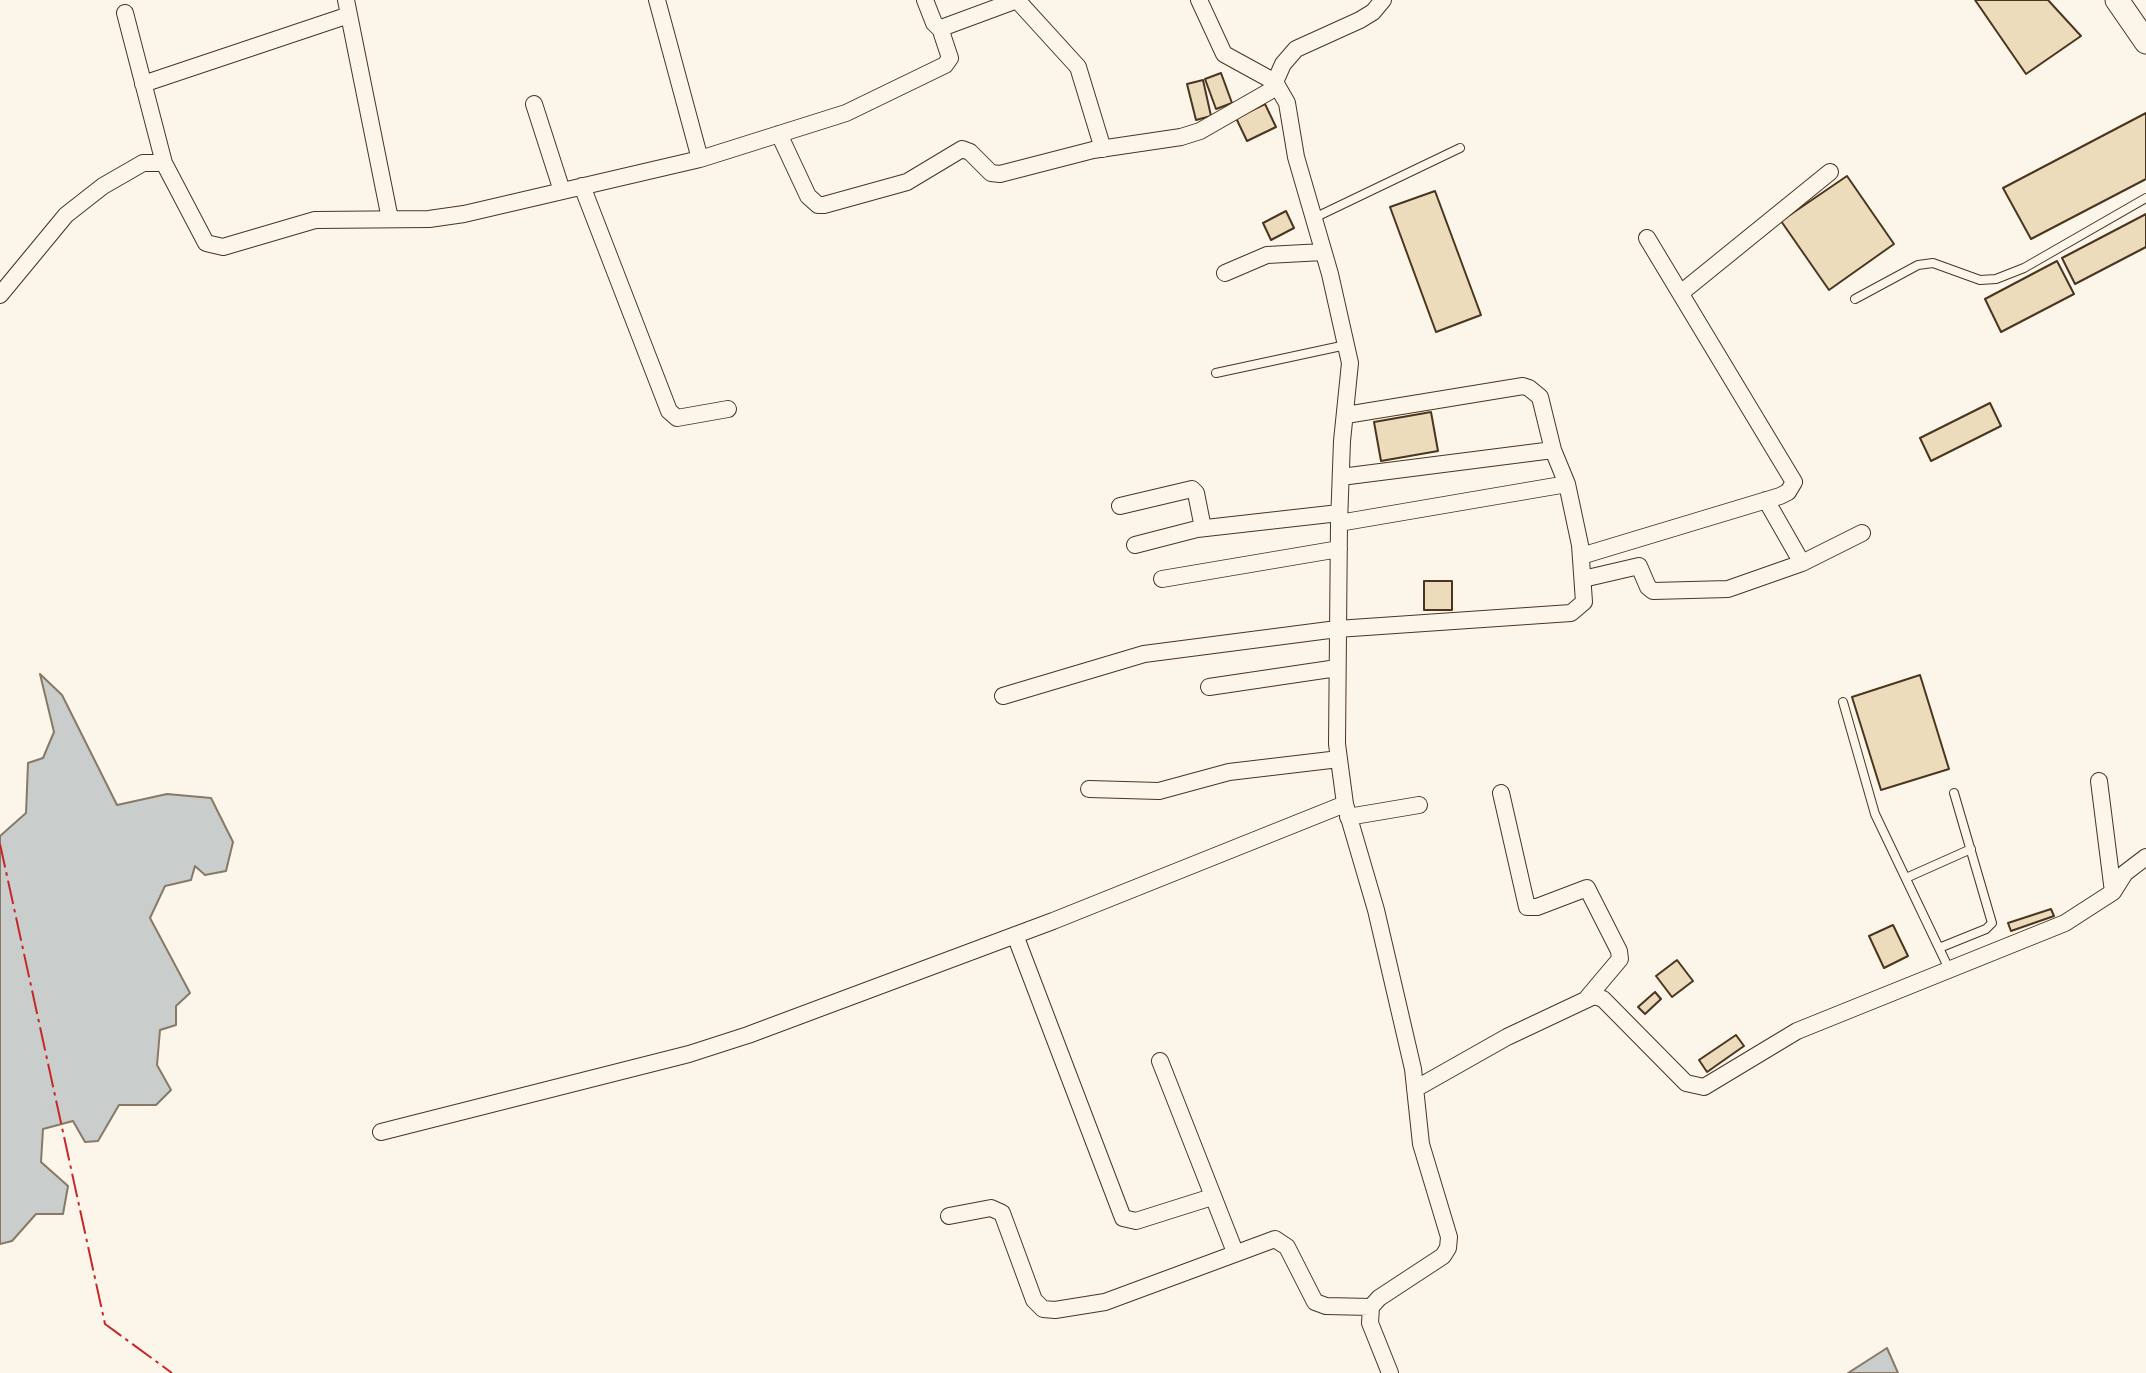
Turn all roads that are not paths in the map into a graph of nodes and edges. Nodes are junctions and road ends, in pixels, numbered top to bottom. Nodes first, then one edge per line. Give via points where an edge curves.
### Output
1 (657, 0) edge
2 (925, 0) edge
3 (1199, 0) edge
4 (1383, 0) edge
5 (2117, 0) edge
6 (347, 7) edge
7 (125, 13) dead end
8 (942, 31) junction
9 (2146, 42) edge
10 (144, 84) junction
11 (1276, 85) junction
12 (534, 104) dead end
13 (779, 134) junction
14 (1460, 148) dead end
15 (1102, 149) junction
16 (700, 159) junction
17 (164, 163) junction
18 (1830, 172) dead end
19 (582, 186) junction
20 (562, 191) junction
21 (2146, 198) edge
22 (1314, 218) junction
23 (390, 219) junction
24 (1647, 238) dead end
25 (1323, 252) junction
26 (1225, 273) dead end
27 (1682, 292) junction
28 (0, 295) edge
29 (1855, 299) dead end
30 (1346, 345) junction
31 (1216, 373) dead end
32 (728, 409) dead end
33 (1346, 415) junction
34 (1553, 450) junction
35 (1341, 477) junction
36 (1567, 484) junction
37 (1766, 500) junction
38 (1120, 506) dead end
39 (1339, 518) junction
40 (1203, 528) junction
41 (1862, 533) dead end
42 (1135, 545) dead end
43 (1339, 549) junction
44 (1581, 556) junction
45 (1802, 563) junction
46 (1162, 579) dead end
47 (1583, 579) junction
48 (1337, 629) junction
49 (1337, 668) junction
50 (1209, 687) dead end
51 (1003, 696) dead end
52 (1843, 702) dead end
53 (1339, 759) junction
54 (2099, 780) dead end
55 (1089, 789) dead end
56 (1501, 793) dead end
57 (1954, 793) dead end
58 (1419, 805) dead end
59 (1347, 810) junction
60 (1971, 849) junction
61 (2146, 857) edge
62 (1906, 878) junction
63 (2113, 892) junction
64 (1015, 935) junction
65 (1939, 948) junction
66 (1949, 969) junction
67 (1588, 997) junction
68 (1160, 1061) dead end
69 (1415, 1089) junction
70 (381, 1132) dead end
71 (1212, 1197) junction
72 (949, 1216) dead end
73 (1235, 1252) junction
74 (1371, 1307) junction
75 (1390, 1373) edge

1 - 16 street
2 - 8 street
3 - 11 street via 1224,54
4 - 11 street via 1360,20 1296,50 1283,64
5 - 9 street
6 - 10 street
6 - 23 street
7 - 10 street
8 - 13 street via 950,58 945,65 855,110
8 - 15 street via 1017,0 1078,66
10 - 17 street
11 - 15 street via 1190,135
11 - 22 street via 1287,103 1296,157
12 - 20 street
13 - 15 street via 808,196 818,205 907,182 962,149 995,174
13 - 16 street
14 - 22 lane
16 - 19 street
17 - 23 street via 206,243 223,247 316,220
17 - 28 street via 143,163 66,215
18 - 27 street
19 - 20 street
19 - 32 street via 670,411 677,418
20 - 23 street via 464,214
21 - 29 lane via 2024,268 1996,279 1980,280 1947,266 1926,264
22 - 25 street
24 - 27 street
25 - 26 street via 1268,255
25 - 30 street
27 - 37 street via 1794,476 1788,492
30 - 31 lane
30 - 33 street via 1350,363
33 - 34 street via 1523,386 1540,397
33 - 35 street
34 - 35 street
34 - 36 street
35 - 39 street
36 - 39 street
36 - 44 street
37 - 44 street
37 - 45 street
38 - 40 street via 1192,489
39 - 40 street
39 - 43 street
40 - 42 street
41 - 45 street
43 - 46 street
43 - 48 street
44 - 47 street
45 - 47 street via 1719,590 1653,590 1639,566
47 - 48 street via 1584,602 1571,613
48 - 49 street
48 - 51 street via 1144,654
49 - 50 street
49 - 53 street
52 - 62 lane via 1870,800
53 - 55 street via 1229,772 1159,791
53 - 59 street
54 - 63 street
56 - 67 street via 1527,907 1587,888 1619,951 1620,959
57 - 60 lane
58 - 59 street
59 - 64 street
59 - 69 street via 1376,910
60 - 62 lane
60 - 65 lane via 1992,923
61 - 63 street via 2124,873
62 - 65 lane
63 - 66 street via 2065,923
64 - 70 street via 689,1055
64 - 71 street via 1123,1218 1136,1220
65 - 66 lane
66 - 67 street via 1797,1031 1704,1087 1686,1083 1603,999
67 - 69 street
68 - 71 street
69 - 74 street via 1421,1144 1449,1237 1448,1248 1433,1264
71 - 73 street
72 - 73 street via 991,1208 1002,1213 1034,1300 1043,1309 1117,1298
73 - 74 street via 1280,1240 1315,1302
74 - 75 street via 1370,1323

